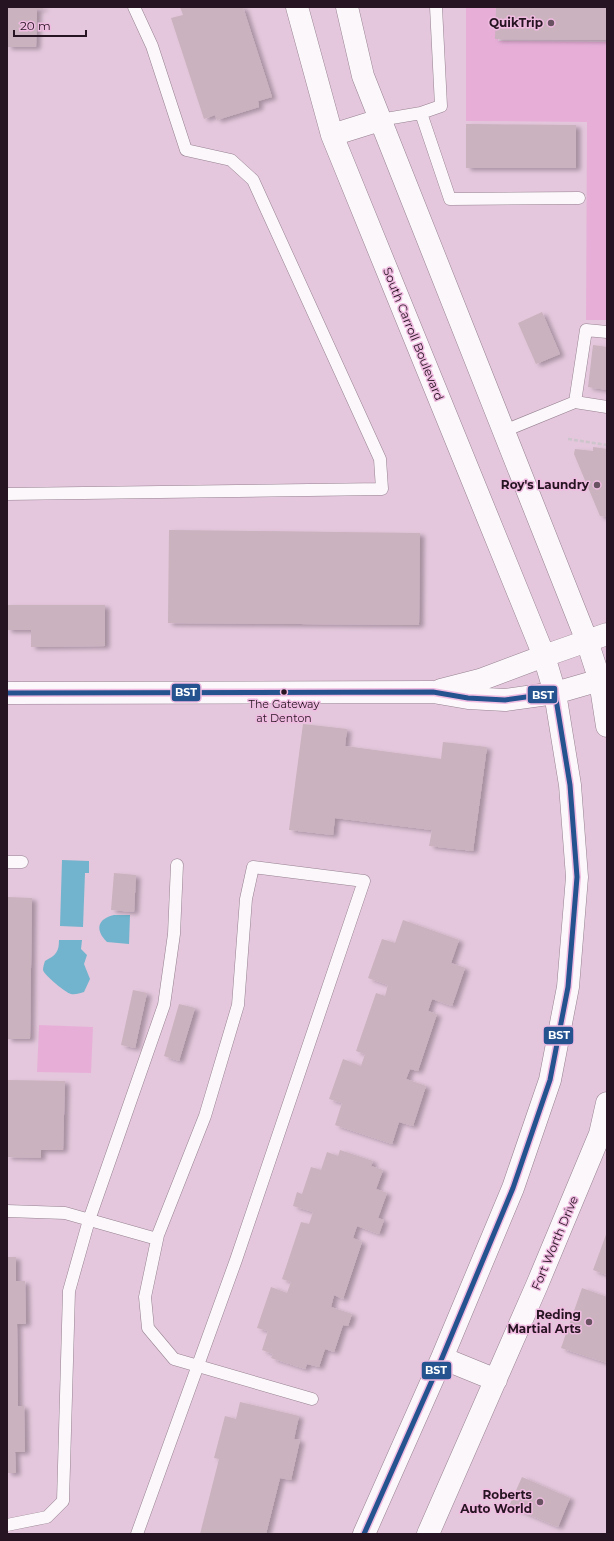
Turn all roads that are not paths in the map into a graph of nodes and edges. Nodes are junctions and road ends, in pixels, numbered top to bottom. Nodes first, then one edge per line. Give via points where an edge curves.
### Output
1 (134, 7) edge
2 (296, 7) edge
3 (347, 7) edge
4 (436, 7) edge
5 (421, 113) junction
6 (380, 120) junction
7 (332, 135) junction
8 (579, 198) dead end
9 (607, 332) edge
10 (575, 402) junction
11 (607, 407) edge
12 (504, 431) junction
13 (7, 494) edge
14 (607, 634) edge
15 (586, 641) junction
16 (544, 656) junction
17 (603, 680) edge
18 (433, 692) junction
19 (7, 693) edge
20 (555, 693) junction
21 (607, 726) edge
22 (7, 862) edge
23 (22, 862) dead end
24 (177, 865) dead end
25 (607, 1103) edge
26 (7, 1211) edge
27 (89, 1220) junction
28 (157, 1239) junction
29 (442, 1358) junction
30 (199, 1366) junction
31 (496, 1380) junction
32 (312, 1399) dead end
33 (7, 1525) edge
34 (137, 1534) edge
35 (364, 1534) edge
36 (428, 1534) edge

1 - 13 lane via 152,46 186,150 231,160 252,180 380,459 382,489
2 - 7 main road, South Carroll Boulevard
3 - 6 main road via 363,76
4 - 5 lane via 441,106
5 - 6 lane
5 - 8 lane via 450,199
6 - 7 main road
6 - 12 main road
7 - 16 main road, South Carroll Boulevard
9 - 10 lane via 586,330
10 - 11 lane
10 - 12 lane
12 - 15 main road
14 - 15 main road
15 - 16 main road
15 - 17 main road
16 - 18 main road via 480,680
16 - 20 main road
17 - 20 main road
17 - 21 main road
18 - 19 main road
18 - 20 main road via 468,698 505,700
20 - 29 main road via 570,785 578,877 568,986 550,1080 513,1188
22 - 23 lane
24 - 27 lane via 174,934 164,1005
25 - 31 main road, Fort Worth Drive via 600,1134
26 - 27 lane via 65,1213
27 - 28 lane
27 - 33 lane via 69,1291 63,1501 47,1517
28 - 30 lane via 145,1297 148,1328 174,1359
28 - 30 lane via 205,1116 238,1005 246,899 252,867 364,881
29 - 31 main road
29 - 35 main road
30 - 32 lane
30 - 34 lane
31 - 36 main road, Fort Worth Drive

